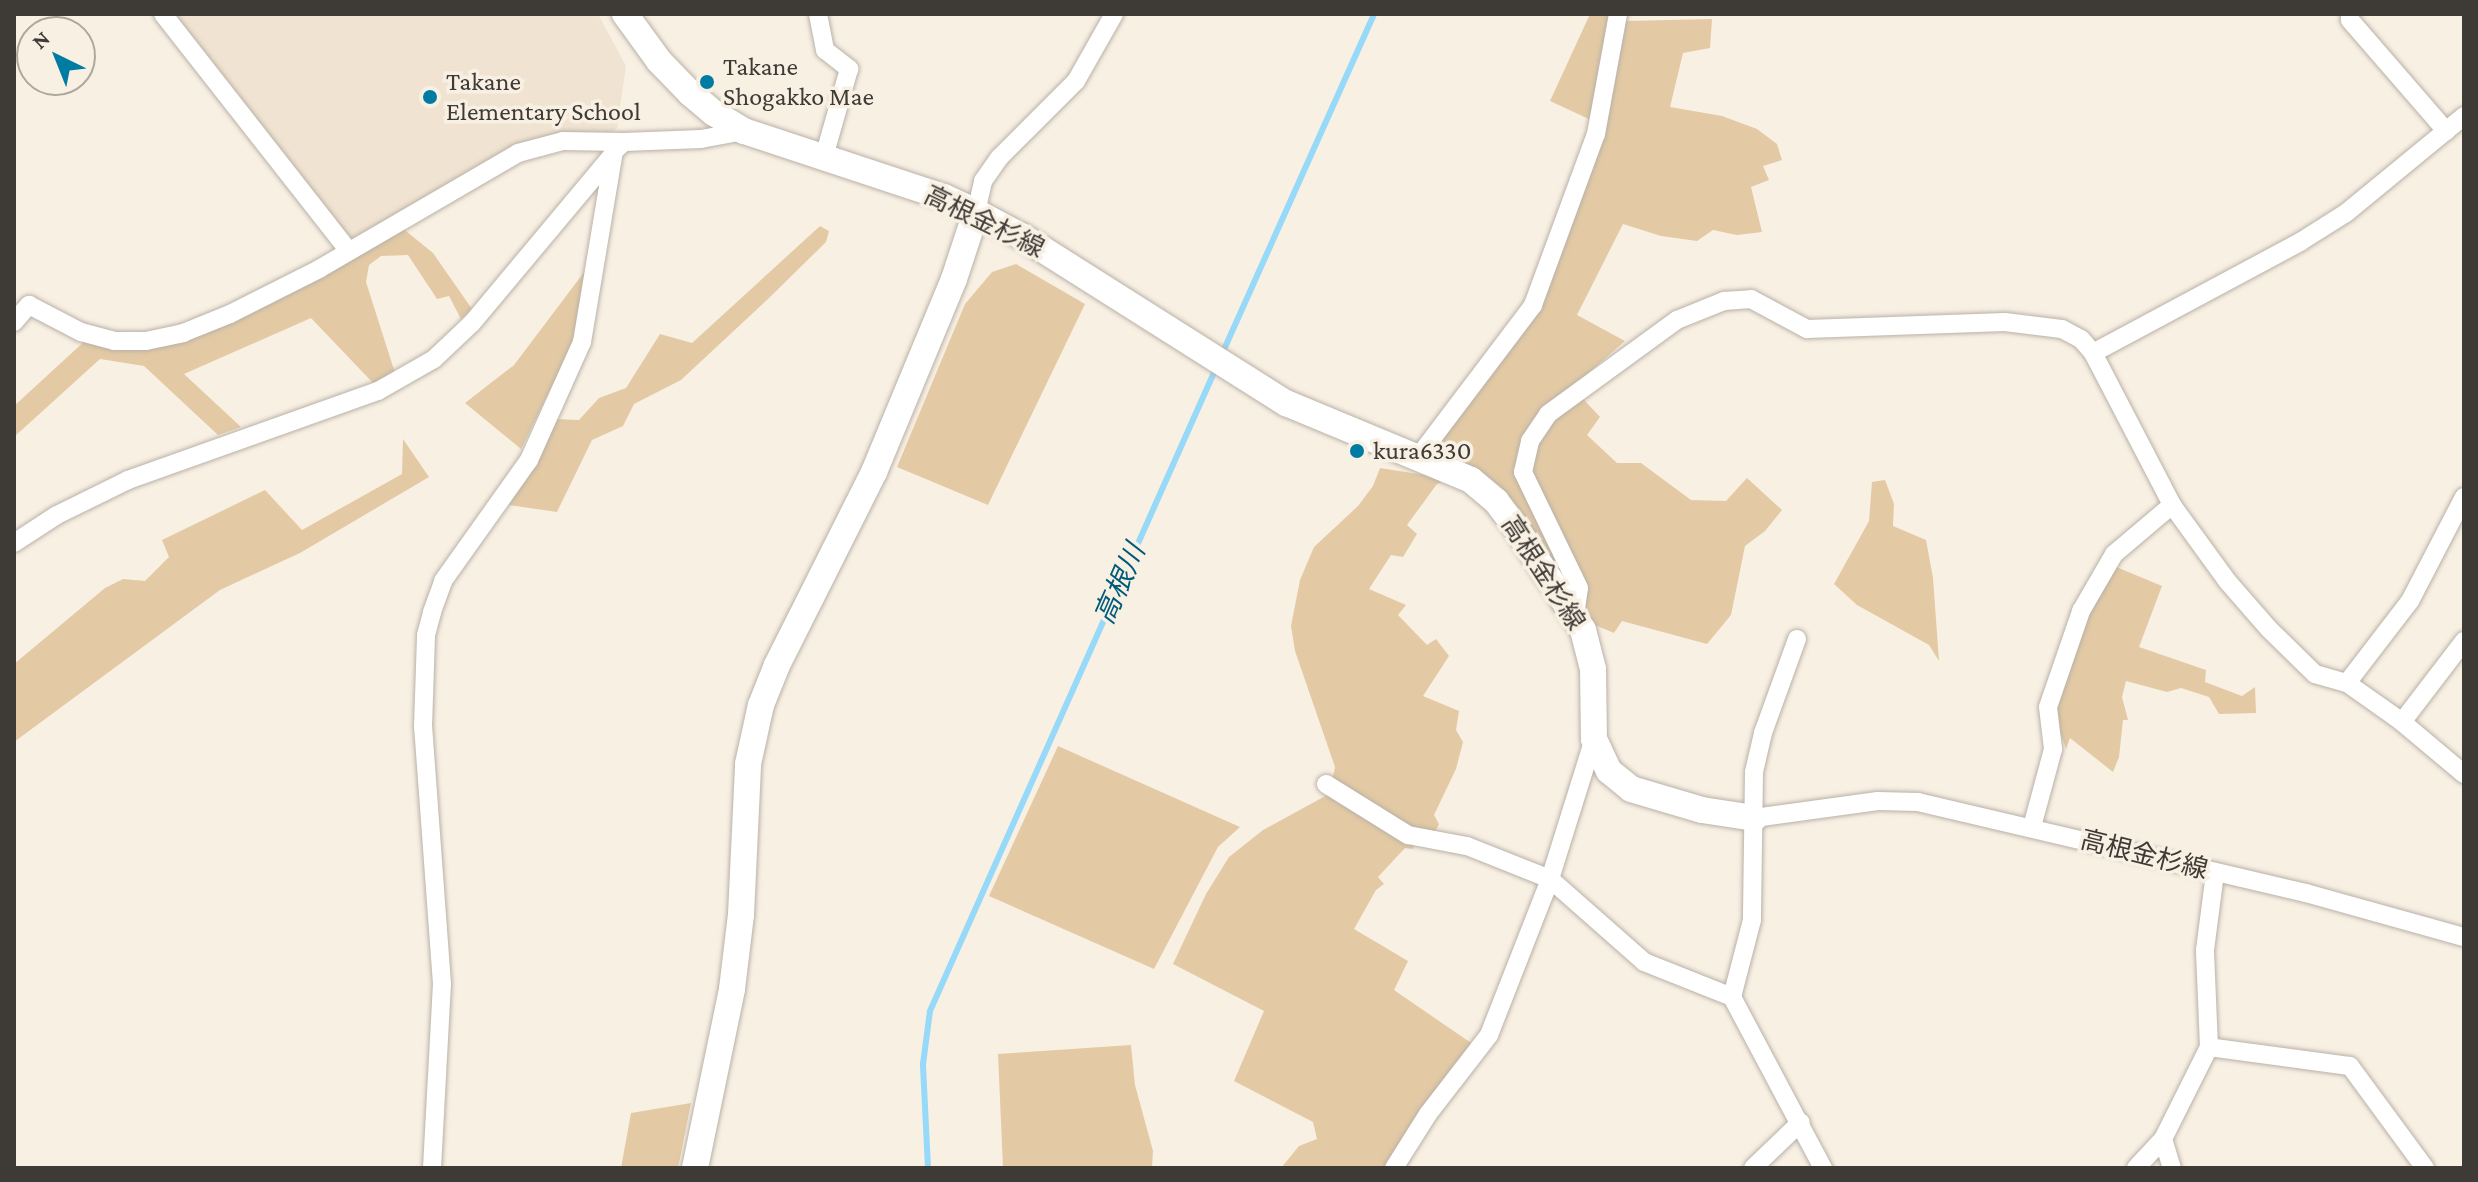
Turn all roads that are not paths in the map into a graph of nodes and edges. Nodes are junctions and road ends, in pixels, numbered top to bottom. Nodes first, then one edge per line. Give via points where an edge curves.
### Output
1 (163, 14) edge
2 (625, 14) edge
3 (818, 14) edge
4 (1114, 14) edge
5 (1618, 14) edge
6 (2350, 14) edge
7 (2464, 116) edge
8 (744, 131) junction
9 (2446, 131) junction
10 (619, 148) junction
11 (824, 157) junction
12 (976, 212) junction
13 (349, 251) junction
14 (14, 322) edge
15 (2093, 353) junction
16 (1419, 456) junction
17 (2464, 497) edge
18 (2172, 505) junction
19 (2458, 526) edge
20 (14, 543) edge
21 (1575, 616) junction
22 (1797, 639) dead end
23 (2464, 641) edge
24 (2347, 683) junction
25 (2402, 722) junction
26 (1594, 739) junction
27 (2464, 774) edge
28 (1326, 784) dead end
29 (1754, 818) junction
30 (2032, 827) junction
31 (2215, 873) junction
32 (1550, 879) junction
33 (2464, 937) edge
34 (1732, 997) junction
35 (2209, 1047) junction
36 (1801, 1122) junction
37 (2163, 1139) junction
38 (432, 1168) edge
39 (695, 1168) edge
40 (1394, 1168) edge
41 (1753, 1168) edge
42 (1823, 1168) edge
43 (2136, 1168) edge
44 (2172, 1168) edge
45 (2425, 1168) edge

1 - 13 street
2 - 8 street, 高根金杉線 via 690,93
3 - 11 street via 825,50 849,69
4 - 12 street via 1076,81 983,181
5 - 16 street via 1596,134 1533,305
6 - 9 street
7 - 9 street
8 - 10 street
8 - 11 street, 高根金杉線
9 - 15 street via 2346,213 2300,242
10 - 13 street via 563,141 518,153
10 - 20 street via 472,323 434,359 378,391 128,480
10 - 38 street via 582,342 529,460 443,581 426,635 423,727 442,984
11 - 12 street, 高根金杉線
12 - 16 street, 高根金杉線 via 1286,403
12 - 39 street via 874,472 761,705 748,764 732,989
13 - 14 street via 230,314 146,341 114,341 81,332 29,305
15 - 18 street
15 - 21 street via 2062,329 2027,323 1807,329 1751,299 1724,301 1677,320 1548,414 1530,441 1523,472 1579,588
16 - 21 street, 高根金杉線 via 1471,480 1496,501
17 - 19 street
18 - 24 street via 2269,629 2315,674
18 - 30 street via 2114,554 2081,611 2048,707 2053,749
19 - 24 street via 2410,601
21 - 26 street, 高根金杉線 via 1593,669
22 - 29 street via 1763,733 1754,772
23 - 25 street
24 - 25 street
25 - 27 street
26 - 29 street, 高根金杉線 via 1609,771 1631,789 1702,810
26 - 32 street
28 - 32 street via 1408,835 1467,846
29 - 30 street, 高根金杉線 via 1878,801 1918,802
29 - 34 street via 1752,920
30 - 31 street, 高根金杉線
31 - 33 street, 高根金杉線
31 - 35 street via 2205,950
32 - 34 street via 1644,962
32 - 40 street via 1489,1035
34 - 36 street
35 - 37 street
35 - 45 street via 2350,1066
36 - 41 street
36 - 42 street
37 - 43 street
37 - 44 street

